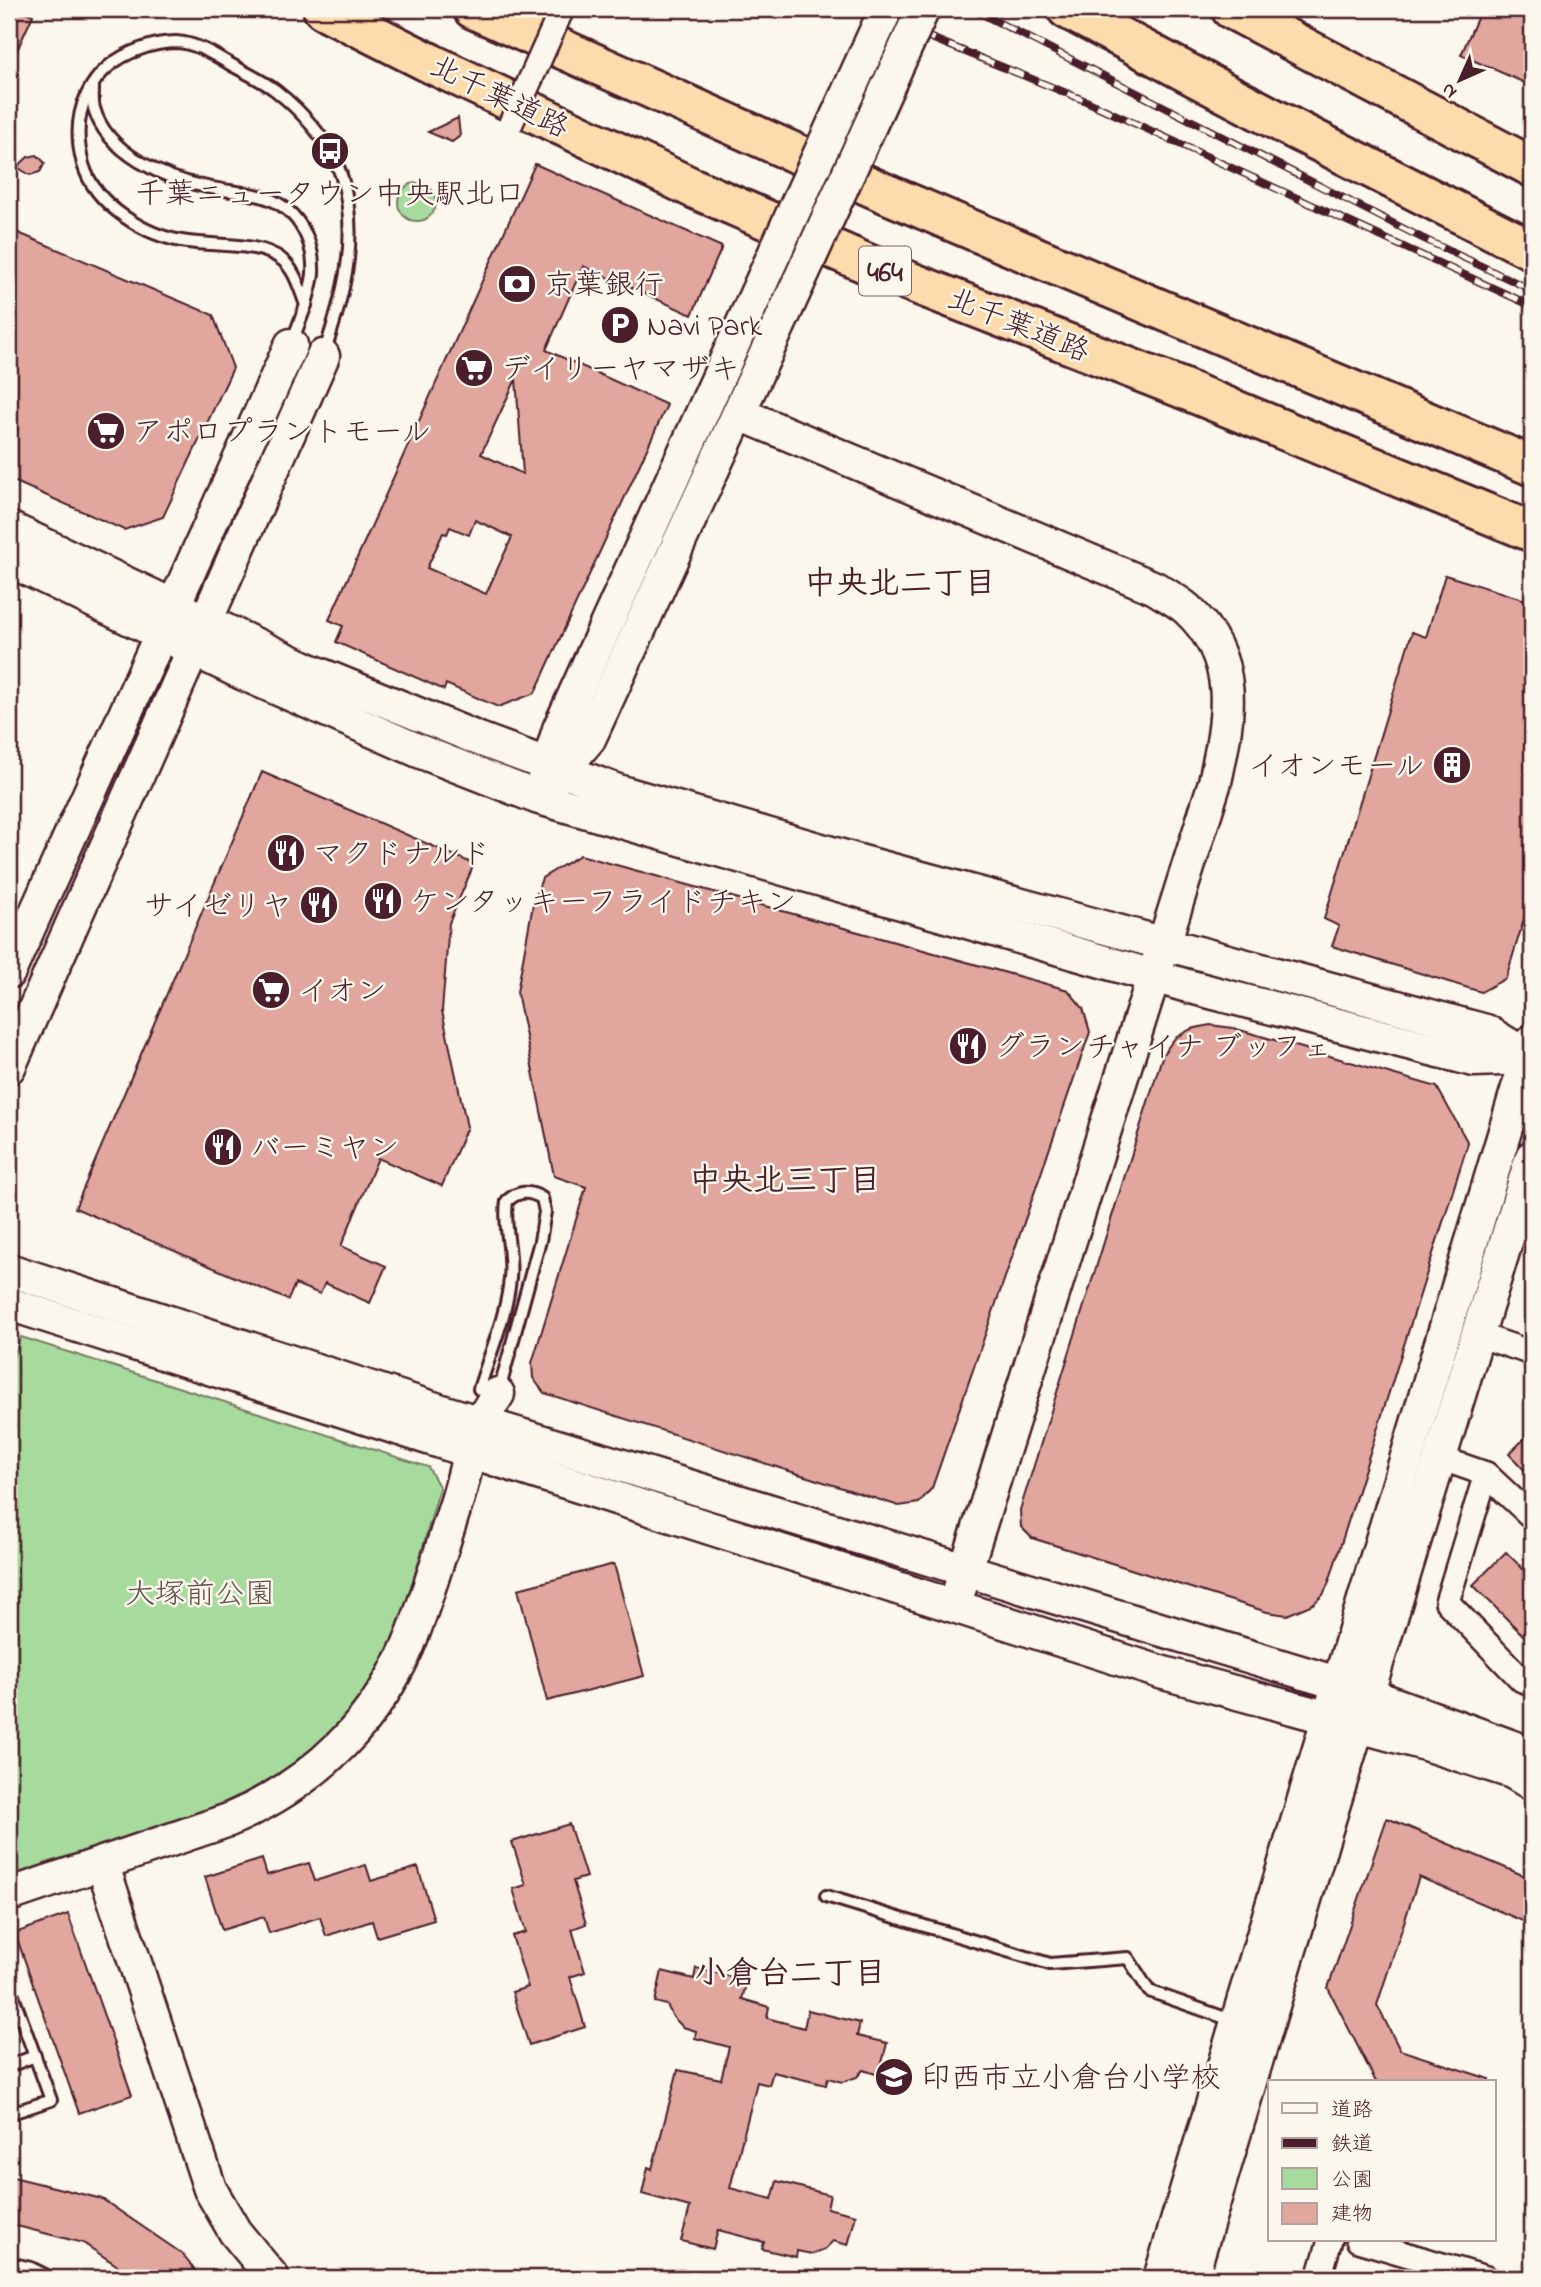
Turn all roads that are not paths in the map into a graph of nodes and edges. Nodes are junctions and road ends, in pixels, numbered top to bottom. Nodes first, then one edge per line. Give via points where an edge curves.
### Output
1 (323, 9) edge
2 (473, 9) edge
3 (562, 9) edge
4 (886, 9) edge
5 (923, 9) edge
6 (1067, 9) edge
7 (1231, 9) edge
8 (94, 82) junction
9 (511, 122) dead end
10 (1532, 167) edge
11 (1532, 250) edge
12 (306, 305) junction
13 (291, 345) joint
14 (323, 356) joint
15 (740, 414) junction
16 (1532, 466) edge
17 (9, 528) edge
18 (1532, 532) edge
19 (9, 560) edge
20 (174, 605) junction
21 (206, 621) junction
22 (160, 635) junction
23 (193, 650) junction
24 (556, 768) junction
25 (539, 798) junction
26 (1164, 943) junction
27 (9, 972) edge
28 (1153, 977) junction
29 (1531, 1053) edge
30 (9, 1067) edge
31 (1532, 1157) edge
32 (9, 1270) edge
33 (9, 1304) edge
34 (1478, 1335) junction
35 (1532, 1353) edge
36 (488, 1392) junction
37 (476, 1437) junction
38 (1440, 1458) junction
39 (1486, 1474) junction
40 (1532, 1517) edge
41 (966, 1569) junction
42 (955, 1606) junction
43 (1337, 1683) junction
44 (1532, 1683) edge
45 (1367, 1694) junction
46 (1327, 1718) junction
47 (1357, 1726) junction
48 (1532, 1754) edge
49 (1532, 1784) edge
50 (102, 1863) junction
51 (9, 1895) edge
52 (826, 1896) dead end
53 (9, 1985) edge
54 (14, 2015) edge
55 (1236, 2022) junction
56 (35, 2056) junction
57 (9, 2066) edge
58 (9, 2114) edge
59 (1329, 2242) edge
60 (1365, 2242) edge
61 (9, 2263) edge
62 (51, 2278) edge
63 (273, 2278) edge
64 (1160, 2278) edge
65 (1191, 2278) edge
66 (1319, 2278) edge
67 (1486, 2278) edge

1 - 18 highway, 北千葉道路 / 464 via 693,188 893,275
2 - 16 highway, 464 via 899,199
3 - 9 street, bridge
4 - 24 street, bridge via 559,729
5 - 15 street, bridge
6 - 11 highway
7 - 10 highway
8 - 12 lane via 93,106 101,126 135,159 204,187 261,196 296,216 313,258
8 - 12 lane via 80,112 79,137 84,166 106,201 158,234 185,242 262,250 281,258 292,271
8 - 14 lane via 129,53 176,42 202,48 274,89 305,118 330,151 342,177 350,228 349,267
12 - 13 lane
13 - 20 street
14 - 21 street
15 - 24 street via 589,739
15 - 26 street via 1155,588 1186,608 1209,633 1222,659 1228,689 1226,729 1215,782
17 - 20 street
19 - 22 street
20 - 21 street
20 - 22 street
21 - 23 street
21 - 24 street via 307,669
22 - 23 street
22 - 27 street
23 - 25 street via 419,751
23 - 30 street
24 - 25 street
24 - 26 street via 622,792 859,861
25 - 28 street
26 - 28 street
26 - 29 street via 1486,1031
28 - 29 street via 1475,1060
28 - 41 street
29 - 43 street
31 - 34 street
32 - 37 street
33 - 37 street
34 - 35 street
34 - 38 street
36 - 36 lane via 510,1278 507,1202 514,1195 532,1193 542,1198 545,1212 540,1241
36 - 37 street
37 - 41 street
37 - 42 street
37 - 50 street via 414,1633 378,1701 355,1733 293,1787 258,1808
38 - 39 street
38 - 45 street
39 - 40 street
39 - 44 street via 1447,1602 1522,1681
41 - 42 street
41 - 43 street
42 - 46 street via 1160,1672
43 - 45 street
43 - 46 street
45 - 47 street
45 - 48 street
46 - 47 street
46 - 55 street
47 - 49 street via 1512,1772
47 - 65 street
50 - 51 street
50 - 63 street via 210,2189 235,2232
52 - 55 lane via 1050,1964 1128,1958 1149,1991
53 - 54 lane
54 - 56 lane
55 - 64 street
56 - 57 lane
56 - 58 lane via 51,2100
59 - 66 street
60 - 67 street
61 - 62 lane

